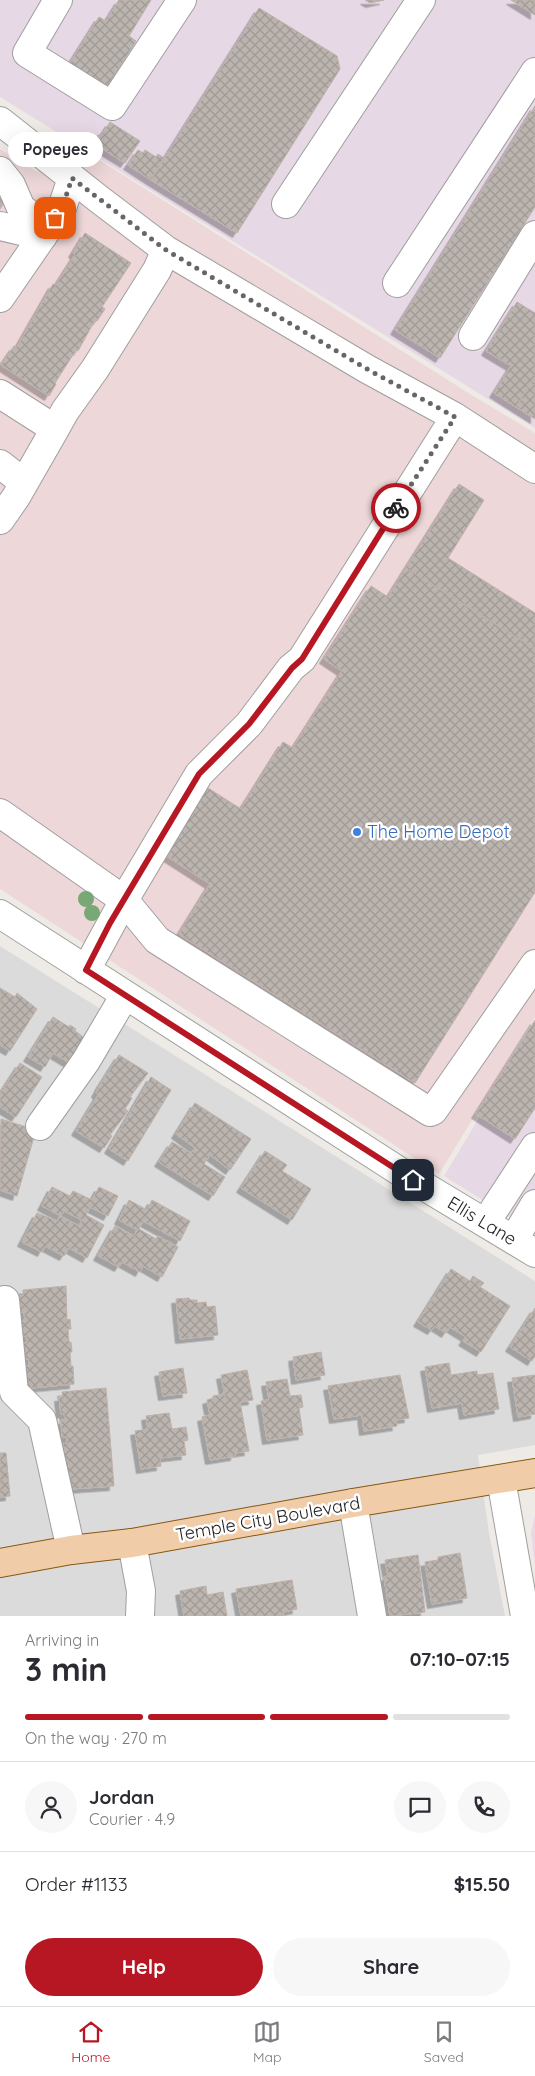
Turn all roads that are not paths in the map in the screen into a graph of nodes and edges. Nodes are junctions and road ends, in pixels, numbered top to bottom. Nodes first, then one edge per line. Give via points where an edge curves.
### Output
1 (58, 0) edge
2 (182, 0) edge
3 (421, 0) edge
4 (535, 72) edge
5 (0, 120) edge
6 (0, 171) edge
7 (72, 178) junction
8 (286, 204) dead end
9 (0, 226) edge
10 (45, 232) junction
11 (535, 235) edge
12 (166, 250) junction
13 (397, 283) dead end
14 (0, 298) edge
15 (472, 336) dead end
16 (0, 394) edge
17 (455, 417) junction
18 (55, 429) junction
19 (0, 464) edge
20 (535, 469) edge
21 (23, 482) junction
22 (0, 520) edge
23 (0, 813) edge
24 (124, 900) junction
25 (0, 914) edge
26 (535, 964) edge
27 (86, 970) junction
28 (125, 994) junction
29 (40, 1126) dead end
30 (535, 1147) edge
31 (535, 1204) edge
32 (486, 1222) junction
33 (524, 1246) edge
34 (5, 1300) dead end
35 (535, 1473) edge
36 (501, 1479) junction
37 (353, 1503) junction
38 (132, 1543) junction
39 (71, 1550) junction
40 (0, 1563) edge
41 (140, 1616) edge
42 (372, 1616) edge
43 (525, 1616) edge

1 - 2 street via 27,53 112,106
3 - 8 street
4 - 13 street
5 - 7 street
6 - 10 street via 11,185 21,208
7 - 10 street via 62,208
7 - 12 street
9 - 10 street
10 - 14 street
11 - 15 street
12 - 17 street
12 - 18 street via 157,270
16 - 18 street
17 - 20 street
17 - 24 street via 302,659 249,724 199,774
18 - 21 street
19 - 21 street
21 - 22 street
23 - 24 street
24 - 26 street via 157,940 430,1112
24 - 27 street
25 - 27 street, Ellis Lane
27 - 28 street, Ellis Lane
28 - 29 street via 86,1061
28 - 32 street, Ellis Lane via 390,1166
30 - 32 street
31 - 33 street
32 - 33 street, Ellis Lane
34 - 39 street via 14,1392 42,1420
35 - 36 main road, Temple City Boulevard
36 - 37 main road, Temple City Boulevard
36 - 43 street
37 - 38 main road, Temple City Boulevard
37 - 42 street
38 - 39 main road, Temple City Boulevard
38 - 41 street via 141,1591
39 - 40 main road, Temple City Boulevard

